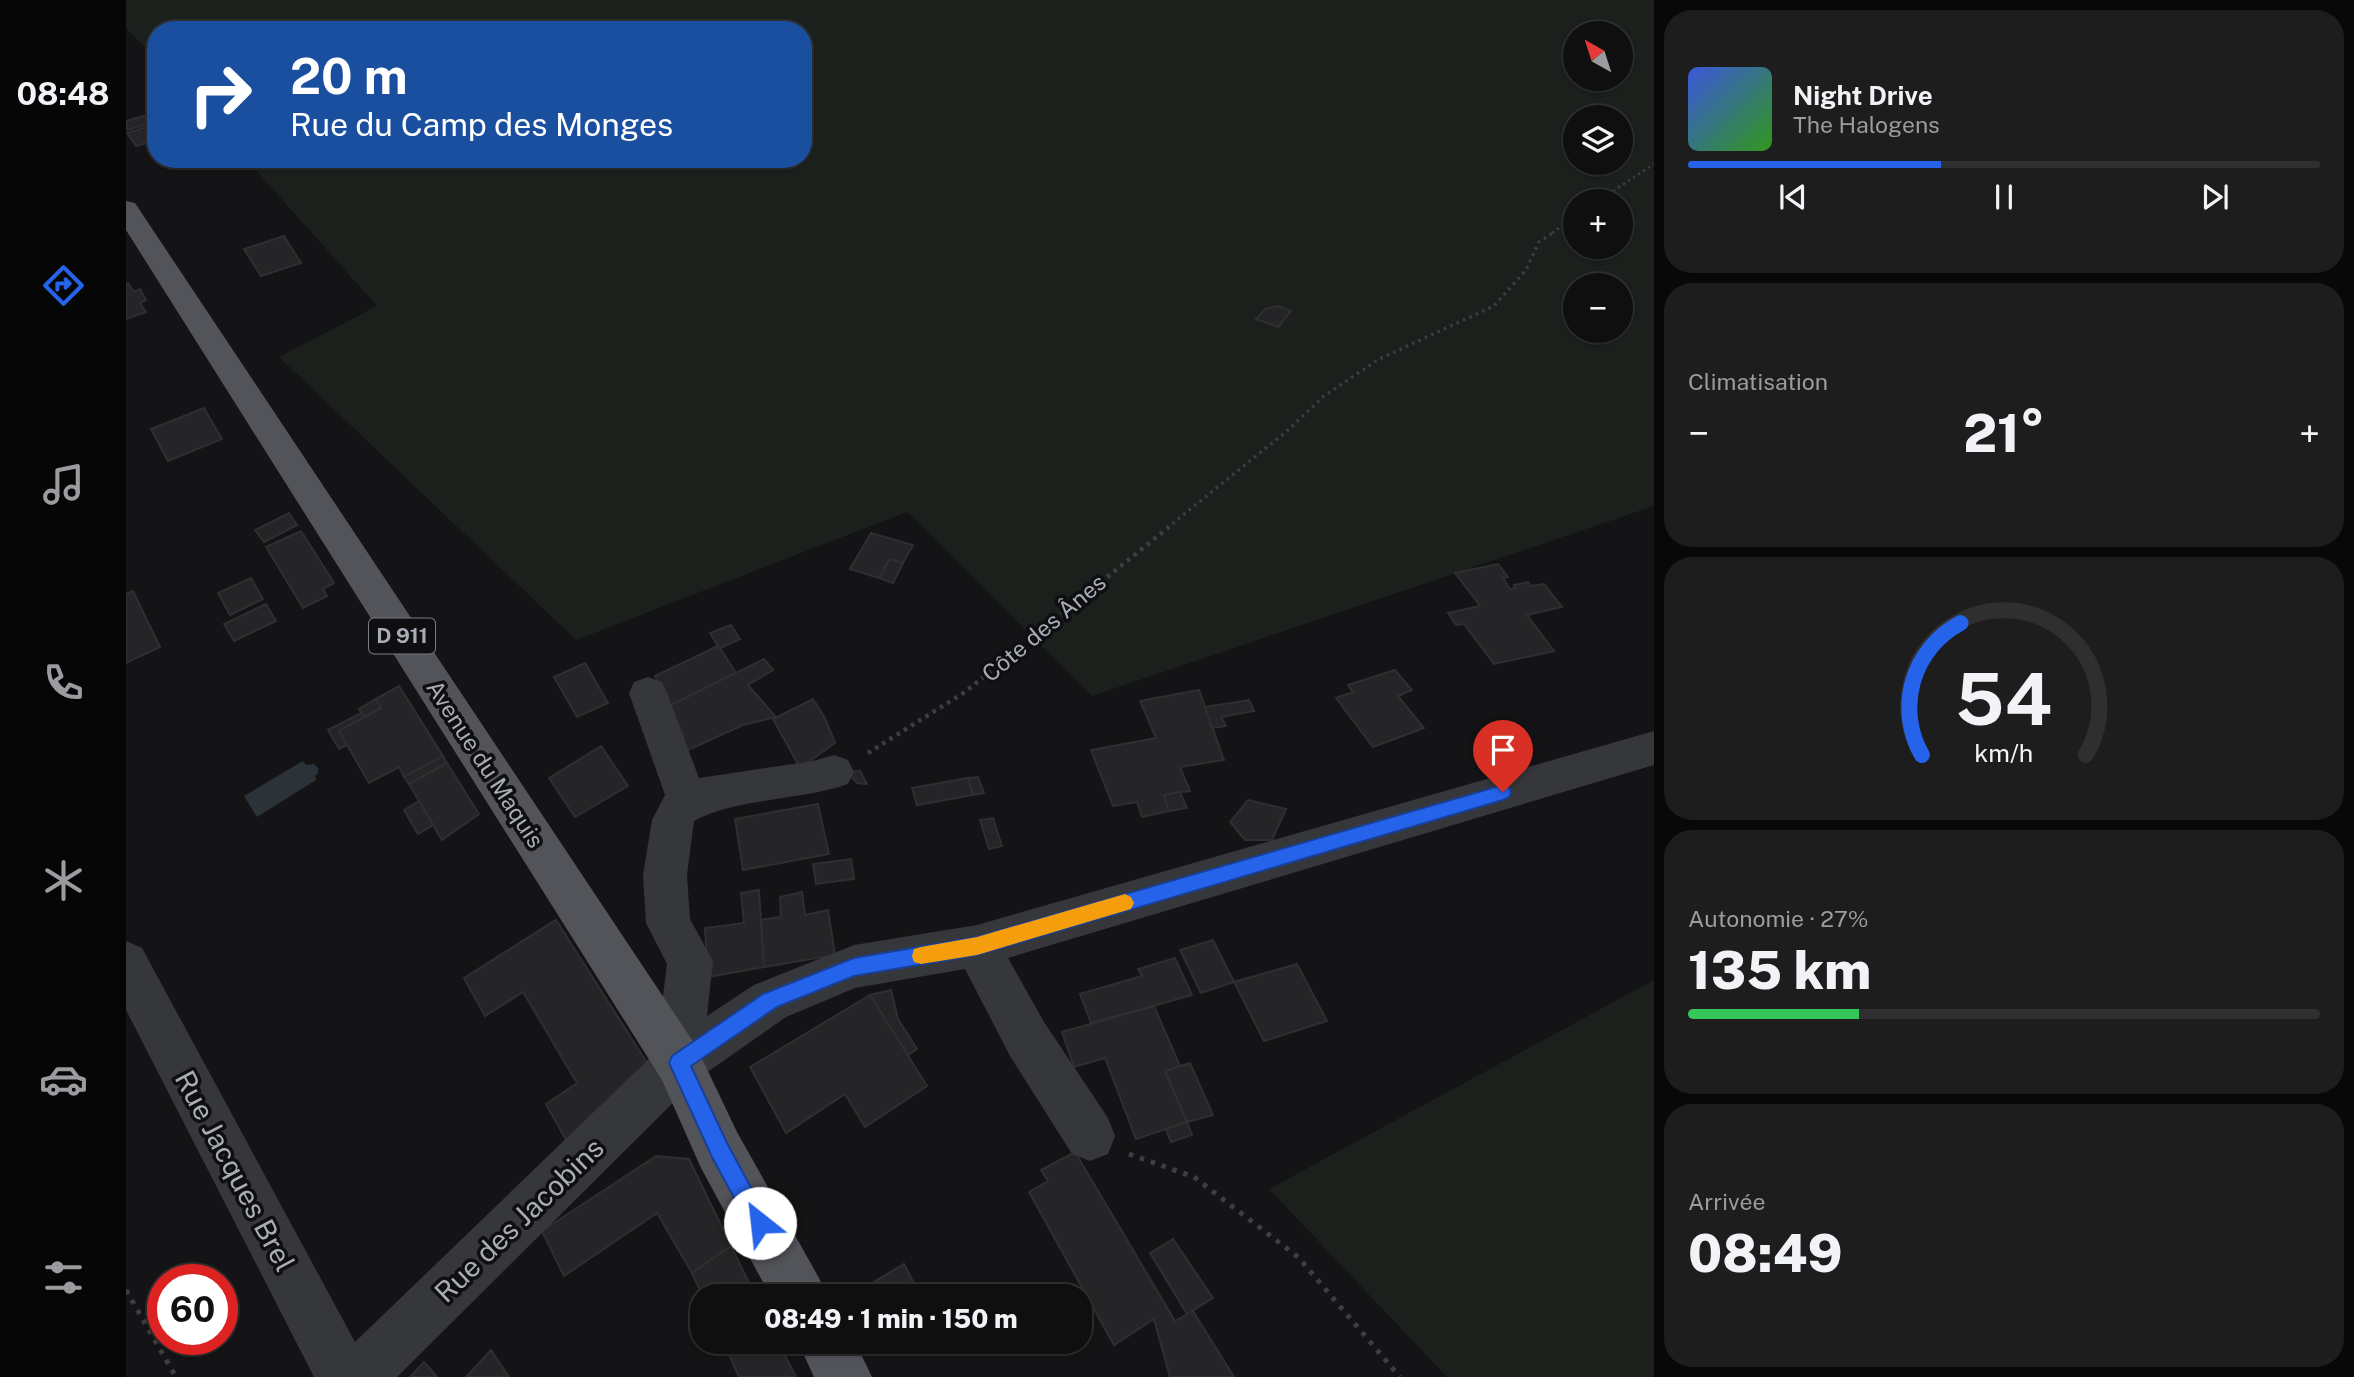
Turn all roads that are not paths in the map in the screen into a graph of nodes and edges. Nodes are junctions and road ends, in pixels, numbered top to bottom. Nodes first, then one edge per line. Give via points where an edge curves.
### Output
1 (126, 209) edge
2 (648, 694) dead end
3 (1654, 748) edge
4 (834, 772) road end
5 (688, 803) junction
6 (977, 946) junction
7 (126, 963) edge
8 (679, 1063) junction
9 (1090, 1136) road end
10 (793, 1284) edge
11 (832, 1354) edge
12 (345, 1377) edge
13 (358, 1377) edge
14 (844, 1377) edge

1 - 8 main road, Avenue du Maquis / D 911
2 - 5 street
3 - 6 street, Rue des Jacobins
4 - 5 street via 704,794
5 - 8 street via 673,820 665,875 667,923 690,961
6 - 8 street, Rue des Jacobins via 854,967 770,1001
6 - 9 street via 1027,1039
7 - 12 street, Rue Jacques Brel
8 - 10 main road, Avenue du Maquis / D 911 via 719,1150
8 - 13 street, Rue des Jacobins
11 - 14 main road

